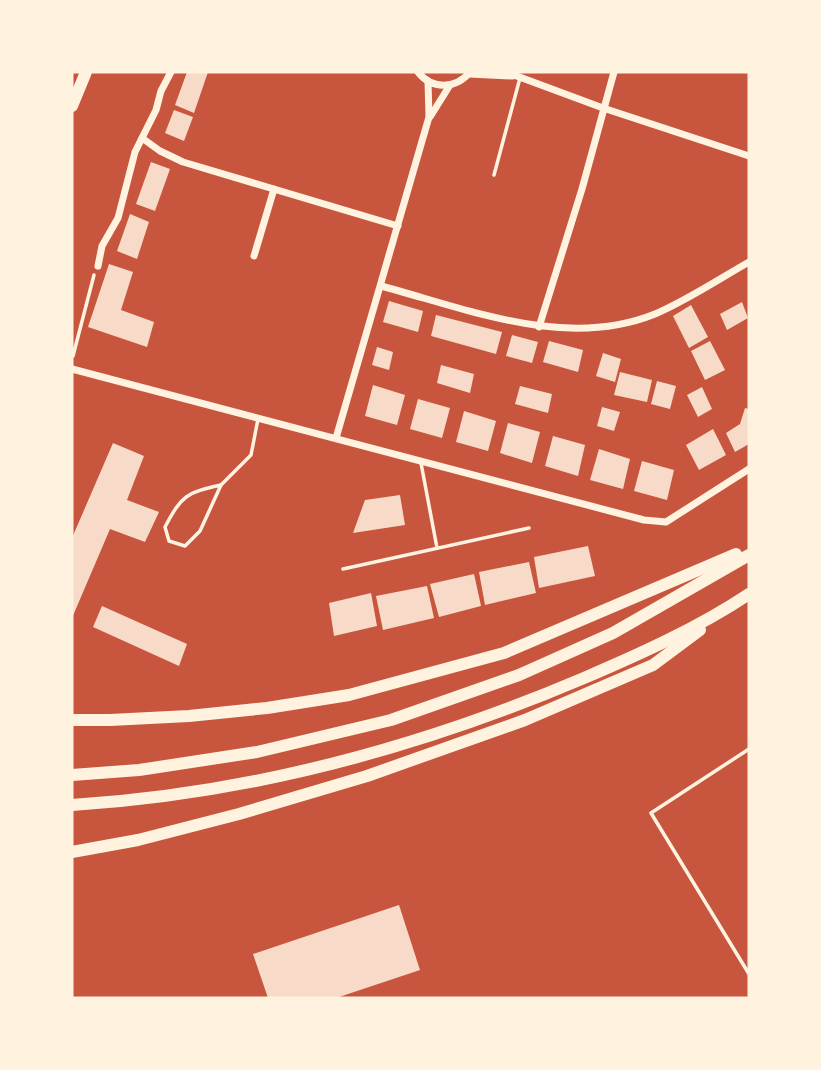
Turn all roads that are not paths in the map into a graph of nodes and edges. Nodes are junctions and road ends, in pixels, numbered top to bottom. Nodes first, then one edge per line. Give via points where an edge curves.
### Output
1 (86, 72) edge
2 (171, 72) edge
3 (418, 72) edge
4 (614, 72) edge
5 (469, 73) edge
6 (513, 75) edge
7 (428, 81) junction
8 (450, 85) junction
9 (72, 106) edge
10 (603, 108) junction
11 (429, 117) junction
12 (142, 138) junction
13 (749, 156) edge
14 (494, 175) dead end
15 (274, 189) junction
16 (398, 226) junction
17 (254, 256) dead end
18 (749, 262) edge
19 (98, 266) road end
20 (381, 286) junction
21 (539, 327) junction
22 (72, 369) edge
23 (258, 418) junction
24 (336, 438) junction
25 (421, 463) junction
26 (749, 469) edge
27 (221, 485) junction
28 (529, 528) dead end
29 (438, 548) junction
30 (749, 549) edge
31 (749, 555) edge
32 (342, 569) dead end
33 (749, 594) edge
34 (725, 610) junction
35 (72, 720) edge
36 (749, 749) edge
37 (72, 775) edge
38 (72, 805) edge
39 (72, 852) edge
40 (749, 974) edge

1 - 9 main road
2 - 12 street
3 - 7 street
4 - 10 street
5 - 6 street
5 - 8 street
6 - 10 street
6 - 14 lane
7 - 8 street
7 - 11 street
8 - 11 street
10 - 13 street
10 - 21 street
11 - 16 street
12 - 15 street via 183,162
12 - 19 street
15 - 16 street
15 - 17 street
16 - 20 street
18 - 21 street via 655,314 612,327
20 - 21 street
20 - 24 street
22 - 23 street
23 - 24 street
23 - 27 lane via 251,455
24 - 25 street
25 - 26 street via 666,522
25 - 29 lane
27 - 27 lane via 200,531 185,546 169,541 165,527 178,502 198,490
28 - 29 lane
29 - 32 lane
30 - 35 main road via 504,653 349,695 189,716
31 - 37 main road via 613,633 519,675 391,720 257,752
33 - 34 main road
34 - 38 main road via 630,659 530,701 396,747 187,793
34 - 39 main road via 653,665 525,720 367,776 239,814
36 - 40 lane via 651,813

